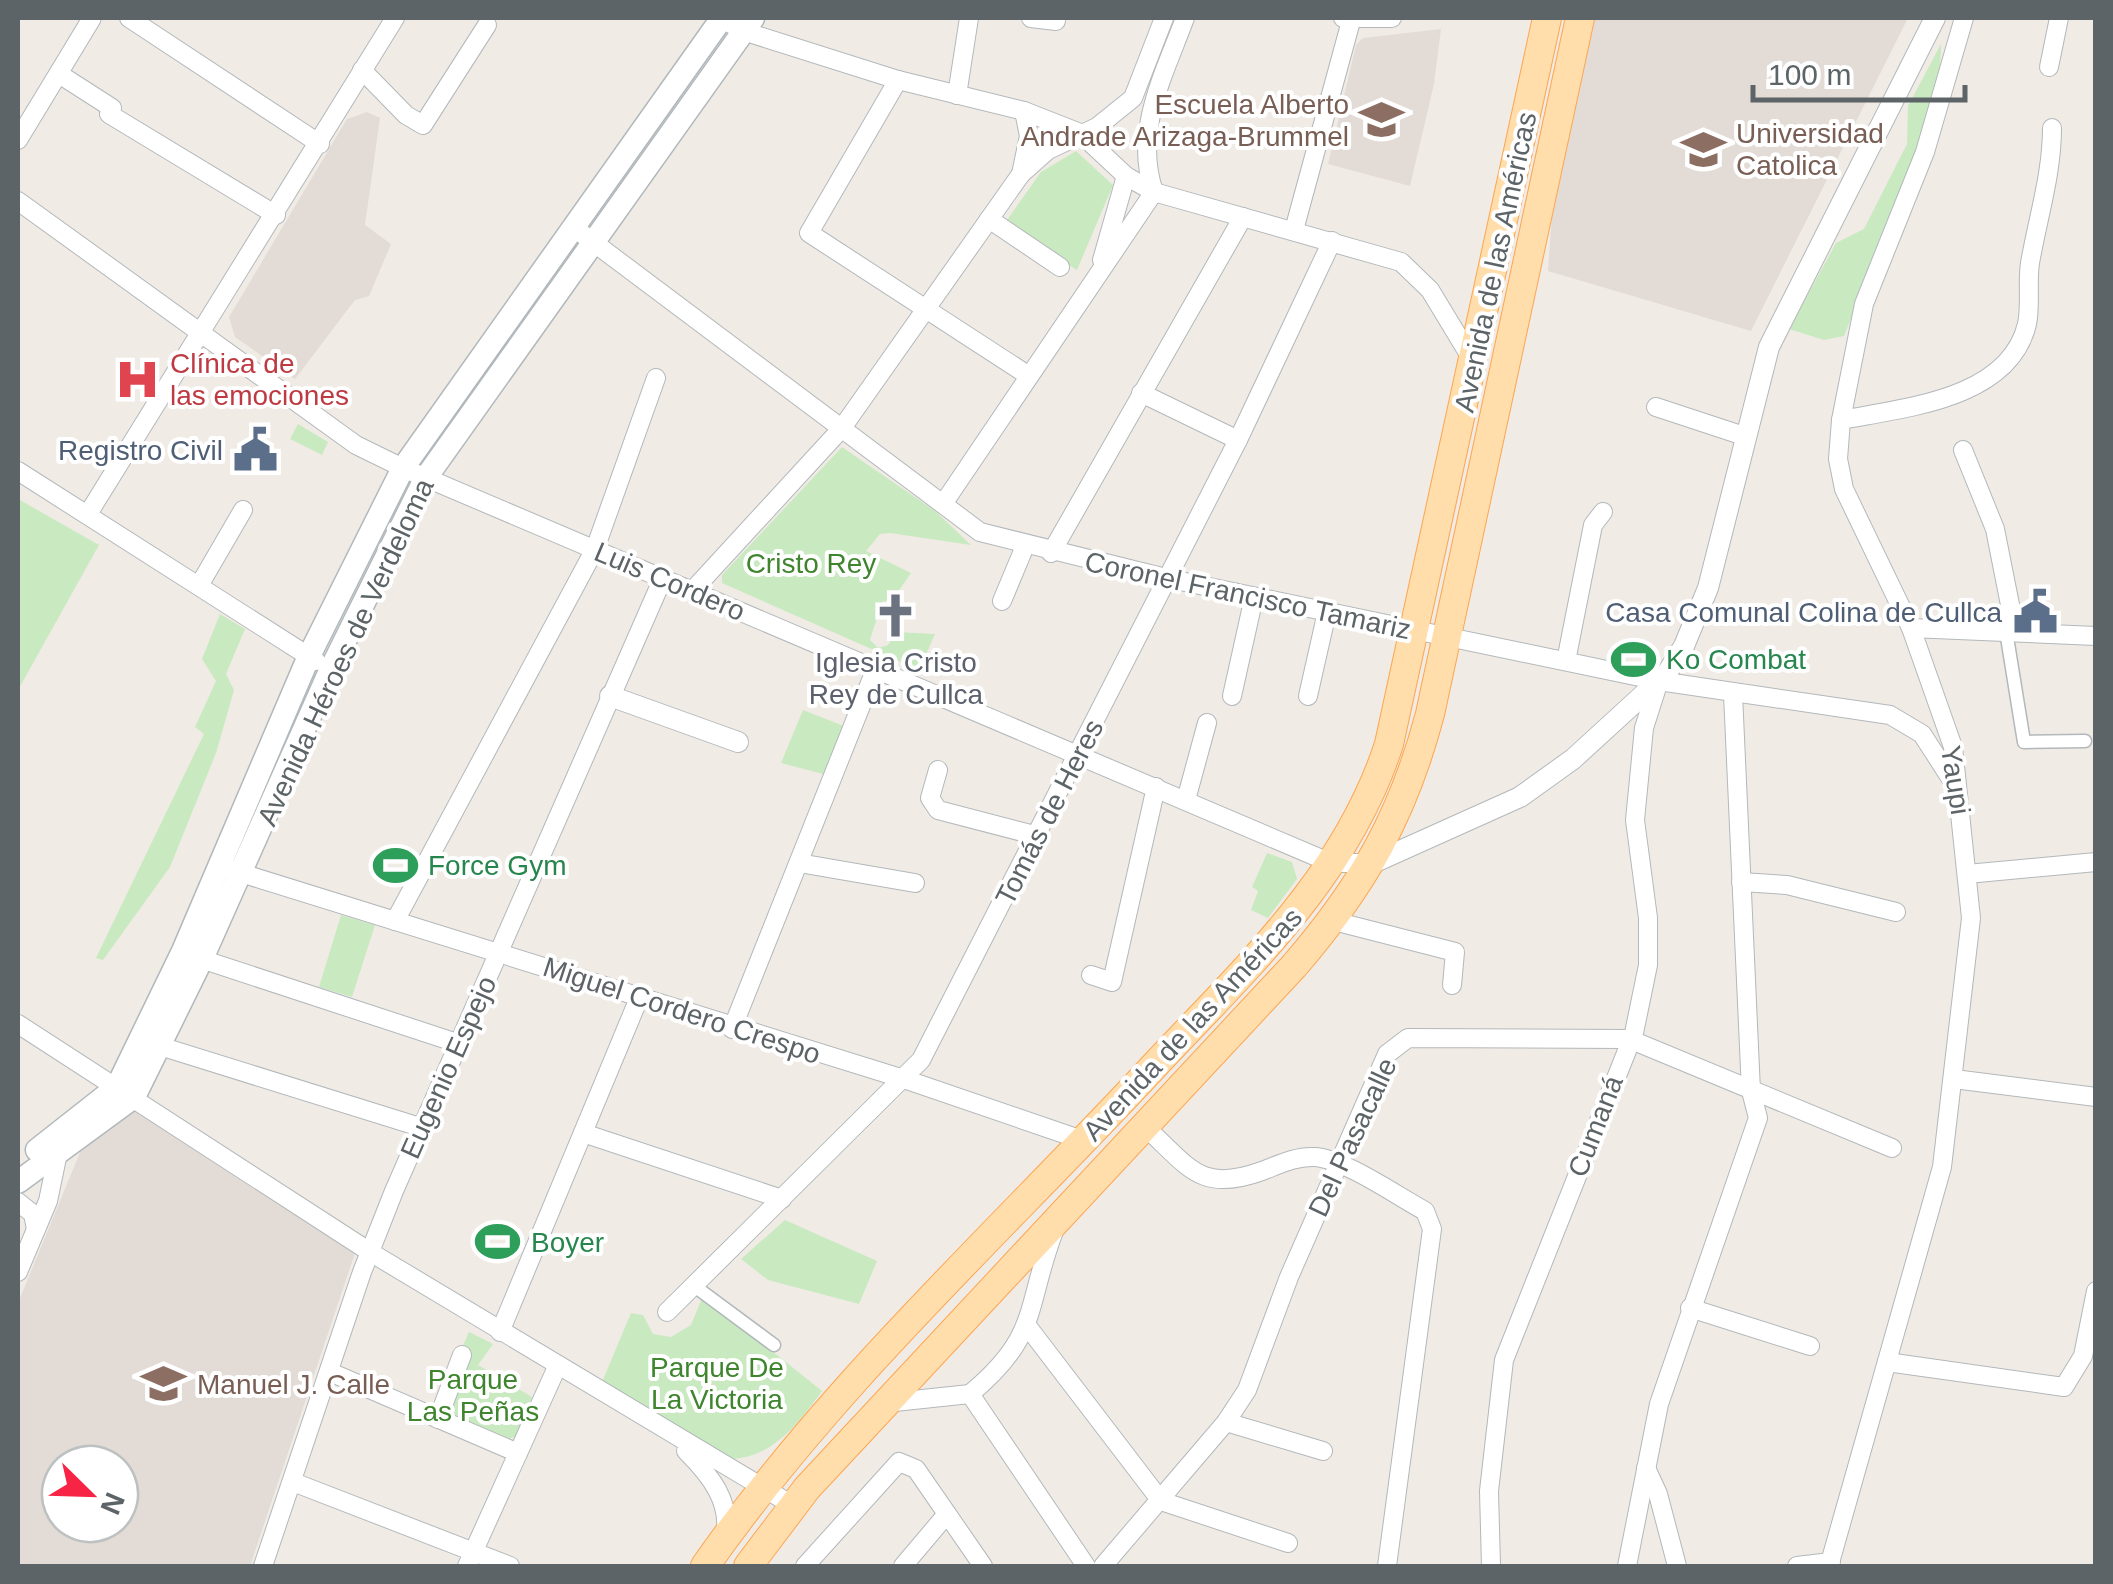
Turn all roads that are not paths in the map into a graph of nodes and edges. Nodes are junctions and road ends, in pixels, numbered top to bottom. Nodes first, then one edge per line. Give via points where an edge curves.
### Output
1 (92, 18) edge
2 (129, 18) edge
3 (394, 18) edge
4 (721, 18) edge
5 (969, 18) edge
6 (1030, 18) edge
7 (1164, 18) edge
8 (1185, 18) edge
9 (1392, 18) edge
10 (1547, 18) edge
11 (1580, 18) edge
12 (1935, 18) edge
13 (1964, 18) edge
14 (2059, 18) edge
15 (1347, 19) edge
16 (1056, 22) dead end
17 (748, 24) edge
18 (487, 25) dead end
19 (2049, 67) dead end
20 (362, 70) junction
21 (59, 74) junction
22 (898, 80) junction
23 (956, 94) junction
24 (1024, 111) junction
25 (2052, 128) dead end
26 (1080, 133) junction
27 (18, 140) edge
28 (320, 144) junction
29 (1021, 174) junction
30 (1126, 176) junction
31 (1154, 192) junction
32 (18, 201) edge
33 (276, 215) junction
34 (1242, 217) junction
35 (989, 219) junction
36 (573, 227) junction
37 (1294, 230) junction
38 (594, 241) junction
39 (1332, 241) junction
40 (1060, 267) dead end
41 (1096, 279) junction
42 (928, 309) junction
43 (200, 335) junction
44 (1475, 364) junction
45 (1029, 376) junction
46 (656, 378) dead end
47 (1141, 394) junction
48 (1656, 407) dead end
49 (1840, 420) junction
50 (842, 428) junction
51 (1744, 436) junction
52 (1238, 440) junction
53 (1964, 450) dead end
54 (402, 468) junction
55 (18, 471) edge
56 (424, 478) junction
57 (943, 504) junction
58 (243, 510) dead end
59 (1603, 512) dead end
60 (88, 514) junction
61 (1024, 546) junction
62 (595, 549) junction
63 (1051, 553) junction
64 (663, 578) junction
65 (1166, 578) junction
66 (200, 584) junction
67 (693, 590) junction
68 (1254, 597) junction
69 (1002, 600) dead end
70 (1327, 612) junction
71 (1911, 628) junction
72 (1412, 630) junction
73 (2011, 631) junction
74 (2096, 636) edge
75 (1447, 637) junction
76 (309, 656) junction
77 (1566, 661) junction
78 (876, 668) junction
79 (330, 671) junction
80 (1659, 680) junction
81 (1733, 694) junction
82 (610, 696) junction
83 (1232, 696) dead end
84 (1308, 696) dead end
85 (1207, 723) dead end
86 (2085, 740) dead end
87 (738, 742) dead end
88 (1079, 753) junction
89 (938, 770) dead end
90 (1156, 787) junction
91 (1186, 800) junction
92 (1963, 816) junction
93 (1038, 836) junction
94 (799, 862) junction
95 (2096, 862) edge
96 (1331, 863) junction
97 (1372, 863) junction
98 (230, 870) junction
99 (1968, 874) junction
100 (1742, 882) junction
101 (916, 883) dead end
102 (1896, 912) dead end
103 (395, 921) junction
104 (1334, 921) junction
105 (500, 952) junction
106 (192, 956) junction
107 (1091, 975) dead end
108 (1452, 985) dead end
109 (639, 998) junction
110 (18, 1024) edge
111 (732, 1029) junction
112 (1629, 1040) junction
113 (151, 1043) junction
114 (457, 1043) junction
115 (904, 1079) junction
116 (1954, 1080) junction
117 (1751, 1091) junction
118 (126, 1092) junction
119 (2096, 1098) edge
120 (1144, 1126) junction
121 (420, 1127) junction
122 (583, 1134) junction
123 (1085, 1141) junction
124 (53, 1148) junction
125 (1892, 1148) dead end
126 (18, 1163) edge
127 (1338, 1164) junction
128 (18, 1182) edge
129 (782, 1199) junction
130 (18, 1202) edge
131 (1061, 1214) junction
132 (36, 1229) junction
133 (370, 1252) junction
134 (18, 1272) edge
135 (693, 1285) junction
136 (2096, 1292) edge
137 (1690, 1308) junction
138 (667, 1312) dead end
139 (1028, 1327) junction
140 (500, 1332) junction
141 (774, 1345) dead end
142 (1810, 1346) dead end
143 (462, 1356) dead end
144 (1887, 1362) junction
145 (557, 1368) junction
146 (330, 1372) junction
147 (970, 1394) junction
148 (884, 1404) junction
149 (438, 1418) junction
150 (1226, 1422) junction
151 (672, 1437) junction
152 (1324, 1451) dead end
153 (518, 1454) junction
154 (1646, 1467) junction
155 (293, 1482) junction
156 (760, 1486) junction
157 (1161, 1501) junction
158 (792, 1505) junction
159 (947, 1514) junction
160 (724, 1540) junction
161 (1288, 1543) dead end
162 (470, 1560) edge
163 (1830, 1564) edge
164 (263, 1566) edge
165 (510, 1566) edge
166 (705, 1566) edge
167 (748, 1566) edge
168 (805, 1566) edge
169 (903, 1566) edge
170 (982, 1566) edge
171 (1086, 1566) edge
172 (1103, 1566) edge
173 (1387, 1566) edge
174 (1491, 1566) edge
175 (1627, 1566) edge
176 (1678, 1566) edge
177 (1797, 1566) edge

1 - 21 street
2 - 28 street
3 - 20 street
4 - 17 street
4 - 36 main road, Avenida Héroes de Verdeloma
5 - 23 street
6 - 16 street
7 - 26 street via 1133,98
8 - 31 street via 1144,142
9 - 15 street
10 - 44 main road, Avenida de las Américas
11 - 75 main road, Avenida de las Américas
12 - 51 street via 1769,347
13 - 49 street, Yaupi via 1925,152 1864,304
14 - 19 street
15 - 37 street
17 - 22 street
17 - 38 main road, Avenida Héroes de Verdeloma
18 - 20 street via 422,125
20 - 28 street
21 - 27 street
21 - 33 street via 112,108 109,114
22 - 23 street
22 - 42 street via 808,232
23 - 24 street
24 - 26 street
24 - 29 street via 1029,136
25 - 49 street via 2026,325 2011,354 1970,387
26 - 29 street
26 - 30 street
28 - 33 street
29 - 35 street
30 - 31 street
30 - 41 street
31 - 34 street
31 - 41 street
32 - 43 street, Luis Cordero
33 - 43 street
34 - 37 street
34 - 47 street
35 - 40 street
35 - 42 street
36 - 38 street, Coronel Francisco Tamariz
36 - 54 main road, Avenida Héroes de Verdeloma
37 - 39 street
38 - 50 street, Coronel Francisco Tamariz
38 - 56 main road, Avenida Héroes de Verdeloma
39 - 44 street via 1411,268
39 - 52 street, Tomás de Heres
41 - 45 street
42 - 45 street
42 - 50 street
43 - 54 street, Luis Cordero via 356,444
43 - 60 street
44 - 72 main road, Avenida de las Américas
45 - 57 street
46 - 62 street
47 - 52 street
47 - 63 street
48 - 51 street
49 - 71 street, Yaupi via 1844,489
50 - 57 street, Coronel Francisco Tamariz
50 - 67 street
51 - 80 street via 1708,588 1684,646
52 - 65 street, Tomás de Heres
53 - 73 street via 1995,529
54 - 56 street, Luis Cordero
54 - 76 main road, Avenida Héroes de Verdeloma
55 - 60 street
56 - 62 street, Luis Cordero
56 - 79 main road, Avenida Héroes de Verdeloma
57 - 61 street, Coronel Francisco Tamariz via 980,532
58 - 66 street
59 - 77 street via 1593,525
60 - 66 street
61 - 63 street, Coronel Francisco Tamariz
61 - 69 street
62 - 64 street, Luis Cordero
62 - 103 street
63 - 65 street, Coronel Francisco Tamariz
64 - 67 street, Luis Cordero
64 - 82 street, Eugenio Espejo
65 - 68 street, Coronel Francisco Tamariz
65 - 88 street, Tomás de Heres
66 - 76 street
67 - 78 street, Luis Cordero
68 - 70 street, Coronel Francisco Tamariz
68 - 83 street
70 - 72 street, Coronel Francisco Tamariz
70 - 84 street
71 - 73 street
71 - 92 street, Yaupi via 1953,747
72 - 75 street, Coronel Francisco Tamariz
72 - 96 main road, Avenida de las Américas via 1379,776
73 - 74 street
73 - 86 street via 2024,742
75 - 77 street, Coronel Francisco Tamariz
75 - 97 main road, Avenida de las Américas via 1418,758 1400,812
76 - 79 street
76 - 98 main road, Avenida Héroes de Verdeloma
77 - 80 street, Coronel Francisco Tamariz
78 - 88 street, Luis Cordero
78 - 94 street
79 - 98 main road, Avenida Héroes de Verdeloma
80 - 81 street, Coronel Francisco Tamariz
80 - 97 street via 1573,759 1520,797
80 - 112 street, Cumaná via 1639,756 1635,820 1648,965
81 - 92 street, Coronel Francisco Tamariz via 1890,715 1922,734 1949,770
81 - 100 street
82 - 87 street
82 - 105 street, Eugenio Espejo
85 - 91 street
88 - 90 street, Luis Cordero
88 - 93 street, Tomás de Heres
89 - 93 street via 930,798 938,810
90 - 91 street, Luis Cordero
90 - 107 street via 1112,982
91 - 96 street, Luis Cordero
92 - 99 street, Yaupi
93 - 115 street, Tomás de Heres via 921,1060
94 - 101 street
94 - 111 street
95 - 99 street
96 - 97 street, Luis Cordero
96 - 123 main road, Avenida de las Américas via 1292,919
97 - 104 main road, Avenida de las Américas
98 - 103 street, Miguel Cordero Crespo
98 - 106 main road, Avenida Héroes de Verdeloma
99 - 116 street, Yaupi
100 - 102 street via 1788,885
100 - 117 street
103 - 105 street, Miguel Cordero Crespo
104 - 108 street via 1455,952
104 - 120 main road, Avenida de las Américas
105 - 109 street, Miguel Cordero Crespo
105 - 114 street, Eugenio Espejo
106 - 113 main road, Avenida Héroes de Verdeloma
106 - 114 street
109 - 111 street, Miguel Cordero Crespo
109 - 122 street
110 - 118 street
111 - 115 street, Miguel Cordero Crespo
112 - 117 street, Del Pasacalle
112 - 127 street, Del Pasacalle via 1396,1043
112 - 174 street, Cumaná via 1504,1360 1488,1491
113 - 118 main road, Avenida Héroes de Verdeloma
113 - 121 street
114 - 121 street, Eugenio Espejo
115 - 123 street, Miguel Cordero Crespo
115 - 129 street, Tomás de Heres
116 - 119 street
116 - 144 street, Yaupi via 1942,1167
117 - 125 street, Del Pasacalle
117 - 137 street via 1759,1110 1756,1127
118 - 124 main road, Avenida Héroes de Verdeloma
118 - 133 street
120 - 127 street via 1217,1182 1294,1160
120 - 131 main road, Avenida de las Américas
121 - 133 street, Eugenio Espejo
122 - 129 street
122 - 140 street
123 - 156 main road, Avenida de las Américas
124 - 126 main road, Avenida Héroes de Verdeloma
124 - 128 main road, Avenida Héroes de Verdeloma
124 - 132 street via 48,1201
127 - 150 street, Del Pasacalle via 1247,1390
127 - 173 street via 1425,1211 1432,1229
129 - 135 street, Tomás de Heres
130 - 132 street via 33,1214
131 - 139 street
131 - 148 main road, Avenida de las Américas
132 - 134 street
133 - 140 street
133 - 146 street, Eugenio Espejo
135 - 138 street, Tomás de Heres
135 - 141 street
136 - 144 street via 2083,1356 2064,1387
137 - 142 street
137 - 154 street
139 - 147 street via 999,1370
139 - 157 street
140 - 145 street
143 - 149 street
144 - 163 street, Yaupi
145 - 151 street
145 - 153 street
146 - 149 street
146 - 155 street, Eugenio Espejo
147 - 148 street
147 - 171 street
148 - 158 main road, Avenida de las Américas
149 - 153 street
150 - 152 street
150 - 157 street, Del Pasacalle
151 - 156 street
151 - 160 street via 716,1486 727,1516
153 - 162 street
154 - 175 street
154 - 176 street
155 - 162 street
155 - 164 street, Eugenio Espejo
156 - 158 street
156 - 160 main road, Avenida de las Américas
157 - 161 street
157 - 172 street, Del Pasacalle
158 - 167 main road, Avenida de las Américas
159 - 168 street via 916,1469 894,1465
159 - 169 street
159 - 170 street
160 - 166 main road, Avenida de las Américas
162 - 165 street
163 - 177 street

